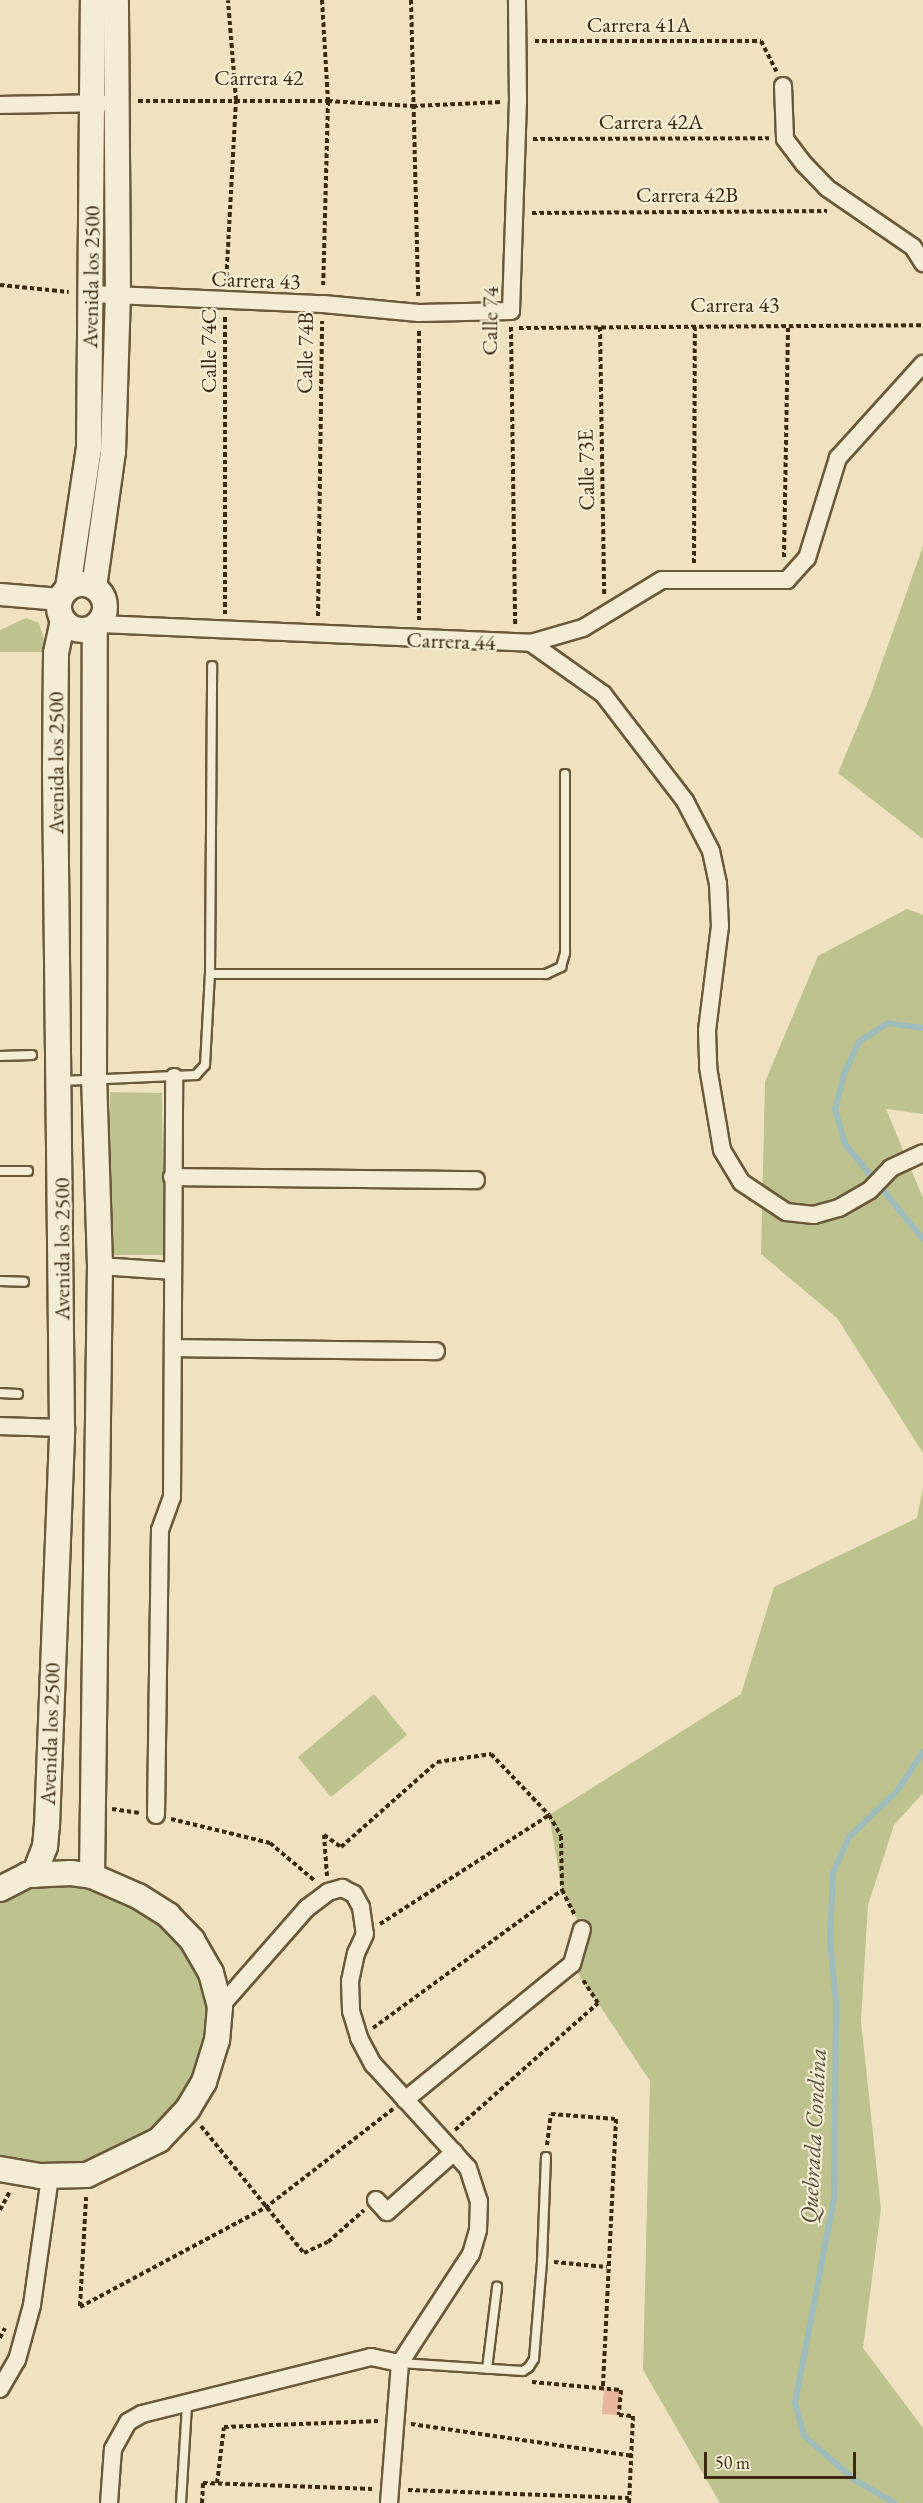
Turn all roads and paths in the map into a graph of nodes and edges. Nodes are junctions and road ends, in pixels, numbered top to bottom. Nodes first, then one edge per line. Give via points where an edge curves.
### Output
1 (93, 0) edge
2 (117, 0) edge
3 (228, 0) edge
4 (322, 0) edge
5 (516, 0) edge
6 (517, 41) junction
7 (783, 86) joint
8 (236, 100) junction
9 (117, 101) junction
10 (328, 101) junction
11 (518, 101) junction
12 (92, 104) junction
13 (0, 105) edge
14 (785, 138) junction
15 (517, 139) junction
16 (859, 211) junction
17 (516, 213) junction
18 (923, 263) edge
19 (0, 285) edge
20 (91, 294) junction
21 (118, 296) junction
22 (225, 302) junction
23 (322, 304) junction
24 (511, 320) junction
25 (923, 324) edge
26 (600, 327) junction
27 (695, 327) junction
28 (788, 327) junction
29 (923, 364) edge
30 (694, 580) junction
31 (785, 580) junction
32 (94, 587) junction
33 (0, 594) edge
34 (58, 603) junction
35 (604, 612) junction
36 (97, 626) junction
37 (225, 631) junction
38 (317, 635) junction
39 (523, 643) junction
40 (212, 666) dead end
41 (565, 774) dead end
42 (210, 974) junction
43 (32, 1055) dead end
44 (0, 1056) edge
45 (174, 1077) junction
46 (94, 1080) junction
47 (60, 1081) junction
48 (923, 1152) edge
49 (0, 1171) edge
50 (28, 1171) dead end
51 (172, 1178) junction
52 (476, 1180) dead end
53 (100, 1266) junction
54 (173, 1270) junction
55 (0, 1281) edge
56 (24, 1282) dead end
57 (173, 1348) junction
58 (436, 1351) dead end
59 (0, 1393) edge
60 (18, 1394) dead end
61 (0, 1426) edge
62 (62, 1428) junction
63 (91, 1806) junction
64 (156, 1815) junction
65 (549, 1815) junction
66 (34, 1875) junction
67 (92, 1876) junction
68 (0, 1888) edge
69 (561, 1890) junction
70 (327, 1892) junction
71 (582, 1929) joint
72 (365, 1934) junction
73 (572, 1964) junction
74 (220, 2007) junction
75 (359, 2038) junction
76 (405, 2100) junction
77 (188, 2109) junction
78 (448, 2147) junction
79 (546, 2157) joint
80 (0, 2169) edge
81 (87, 2175) junction
82 (50, 2177) junction
83 (375, 2200) joint
84 (265, 2208) junction
85 (542, 2261) junction
86 (607, 2267) junction
87 (497, 2287) dead end
88 (400, 2363) junction
89 (487, 2369) junction
90 (524, 2382) dead end
91 (603, 2388) junction
92 (0, 2389) edge
93 (187, 2405) junction
94 (380, 2421) dead end
95 (408, 2423) dead end
96 (632, 2456) junction
97 (217, 2483) junction
98 (389, 2496) edge
99 (629, 2500) edge
100 (109, 2503) edge
101 (181, 2503) edge
102 (202, 2503) edge

1 - 12 main road, Avenida los 2500
2 - 9 main road, Avenida los 2500
3 - 8 path, Calle 74C
4 - 10 path, Calle 74B
5 - 6 street, Calle 74
6 - 7 path, Carrera 41A via 762,41
6 - 11 street, Calle 74
7 - 14 street
8 - 9 path, Carrera 42
8 - 10 path, Carrera 42
8 - 22 path, Calle 74C
9 - 12 street
9 - 21 main road, Avenida los 2500
10 - 11 path, Carrera 42 via 413,106
10 - 23 path, Calle 74B
11 - 15 street, Calle 74
12 - 13 street
12 - 20 main road, Avenida los 2500
14 - 15 path, Carrera 42A
14 - 16 street via 827,188
15 - 17 street, Calle 74
16 - 17 path, Carrera 42B
16 - 18 street via 913,247
17 - 24 street, Calle 74
19 - 20 path
20 - 21 street, Carrera 43
20 - 34 main road, Avenida los 2500 via 89,448
21 - 22 street, Carrera 43
21 - 32 main road, Avenida los 2500 via 113,452
22 - 23 street, Carrera 43
22 - 37 path, Calle 74C
23 - 24 street, Carrera 43
23 - 38 path, Calle 74B
24 - 26 path, Carrera 43
24 - 39 path, Calle 74
25 - 28 path, Carrera 43
26 - 27 path, Carrera 43
26 - 35 path, Calle 73E
27 - 28 path, Carrera 43
27 - 30 path
28 - 31 path
29 - 31 street via 838,458 807,558
30 - 31 street, Carrera 44
30 - 35 street, Carrera 44 via 662,580
32 - 34 main road via 85,584
32 - 36 main road, Avenida los 2500 via 106,604
33 - 34 street
34 - 36 main road via 77,630
34 - 47 main road, Avenida los 2500 via 55,769
35 - 39 street, Carrera 44 via 584,628
36 - 37 street, Carrera 44
36 - 46 main road, Avenida los 2500
37 - 38 street, Carrera 44
38 - 39 street, Carrera 44
39 - 48 street via 603,694 685,801 711,851 718,884 720,926 707,1031 708,1067 722,1150 741,1182 786,1212 814,1215 839,1208 870,1190 891,1168
40 - 42 lane
41 - 42 lane via 566,952 561,967 546,974
42 - 45 lane via 206,1065 196,1075
43 - 44 lane
45 - 46 lane
45 - 51 street
46 - 47 lane
46 - 53 main road, Avenida los 2500
47 - 62 main road, Avenida los 2500
49 - 50 lane
51 - 52 street
51 - 54 street
53 - 54 street
53 - 63 main road, Avenida los 2500
54 - 57 street
55 - 56 lane
57 - 58 street
57 - 64 street via 172,1497 160,1530
59 - 60 lane
61 - 62 street
62 - 66 main road, Avenida los 2500 via 47,1826 45,1847
63 - 64 path
63 - 67 main road, Avenida los 2500
64 - 70 path via 270,1843
65 - 69 path via 561,1836
65 - 70 path via 491,1754 437,1762 341,1848 324,1835
65 - 72 path
66 - 67 main road
66 - 68 main road
67 - 74 main road via 168,1915 192,1940 211,1973
69 - 71 path
69 - 75 path
70 - 72 street via 342,1888 354,1894 361,1907
70 - 74 street via 307,1908
71 - 73 street
72 - 75 street via 350,1981 351,2011
73 - 76 street
73 - 78 path via 598,2003
74 - 77 main road via 204,2082
75 - 76 street via 373,2064
76 - 78 street
76 - 84 path
77 - 81 main road via 159,2140
77 - 84 path
78 - 83 street via 387,2212
78 - 88 street via 468,2168 479,2201 478,2230 471,2254
79 - 85 lane
79 - 86 path via 551,2114 616,2119
80 - 82 main road
81 - 82 main road
81 - 84 path via 80,2307
82 - 92 street via 32,2305 17,2360
83 - 84 path via 328,2242 304,2253
85 - 86 path
85 - 89 lane via 534,2359 523,2371
86 - 91 path
87 - 89 lane
88 - 89 lane
88 - 93 street via 371,2357
88 - 98 street
90 - 91 path
91 - 96 path via 621,2390 619,2415 633,2416
93 - 100 street via 142,2414 128,2422 113,2449
93 - 101 lane
94 - 97 path via 224,2427
95 - 96 path
96 - 99 path
97 - 98 path
97 - 102 path via 203,2483
98 - 99 path

